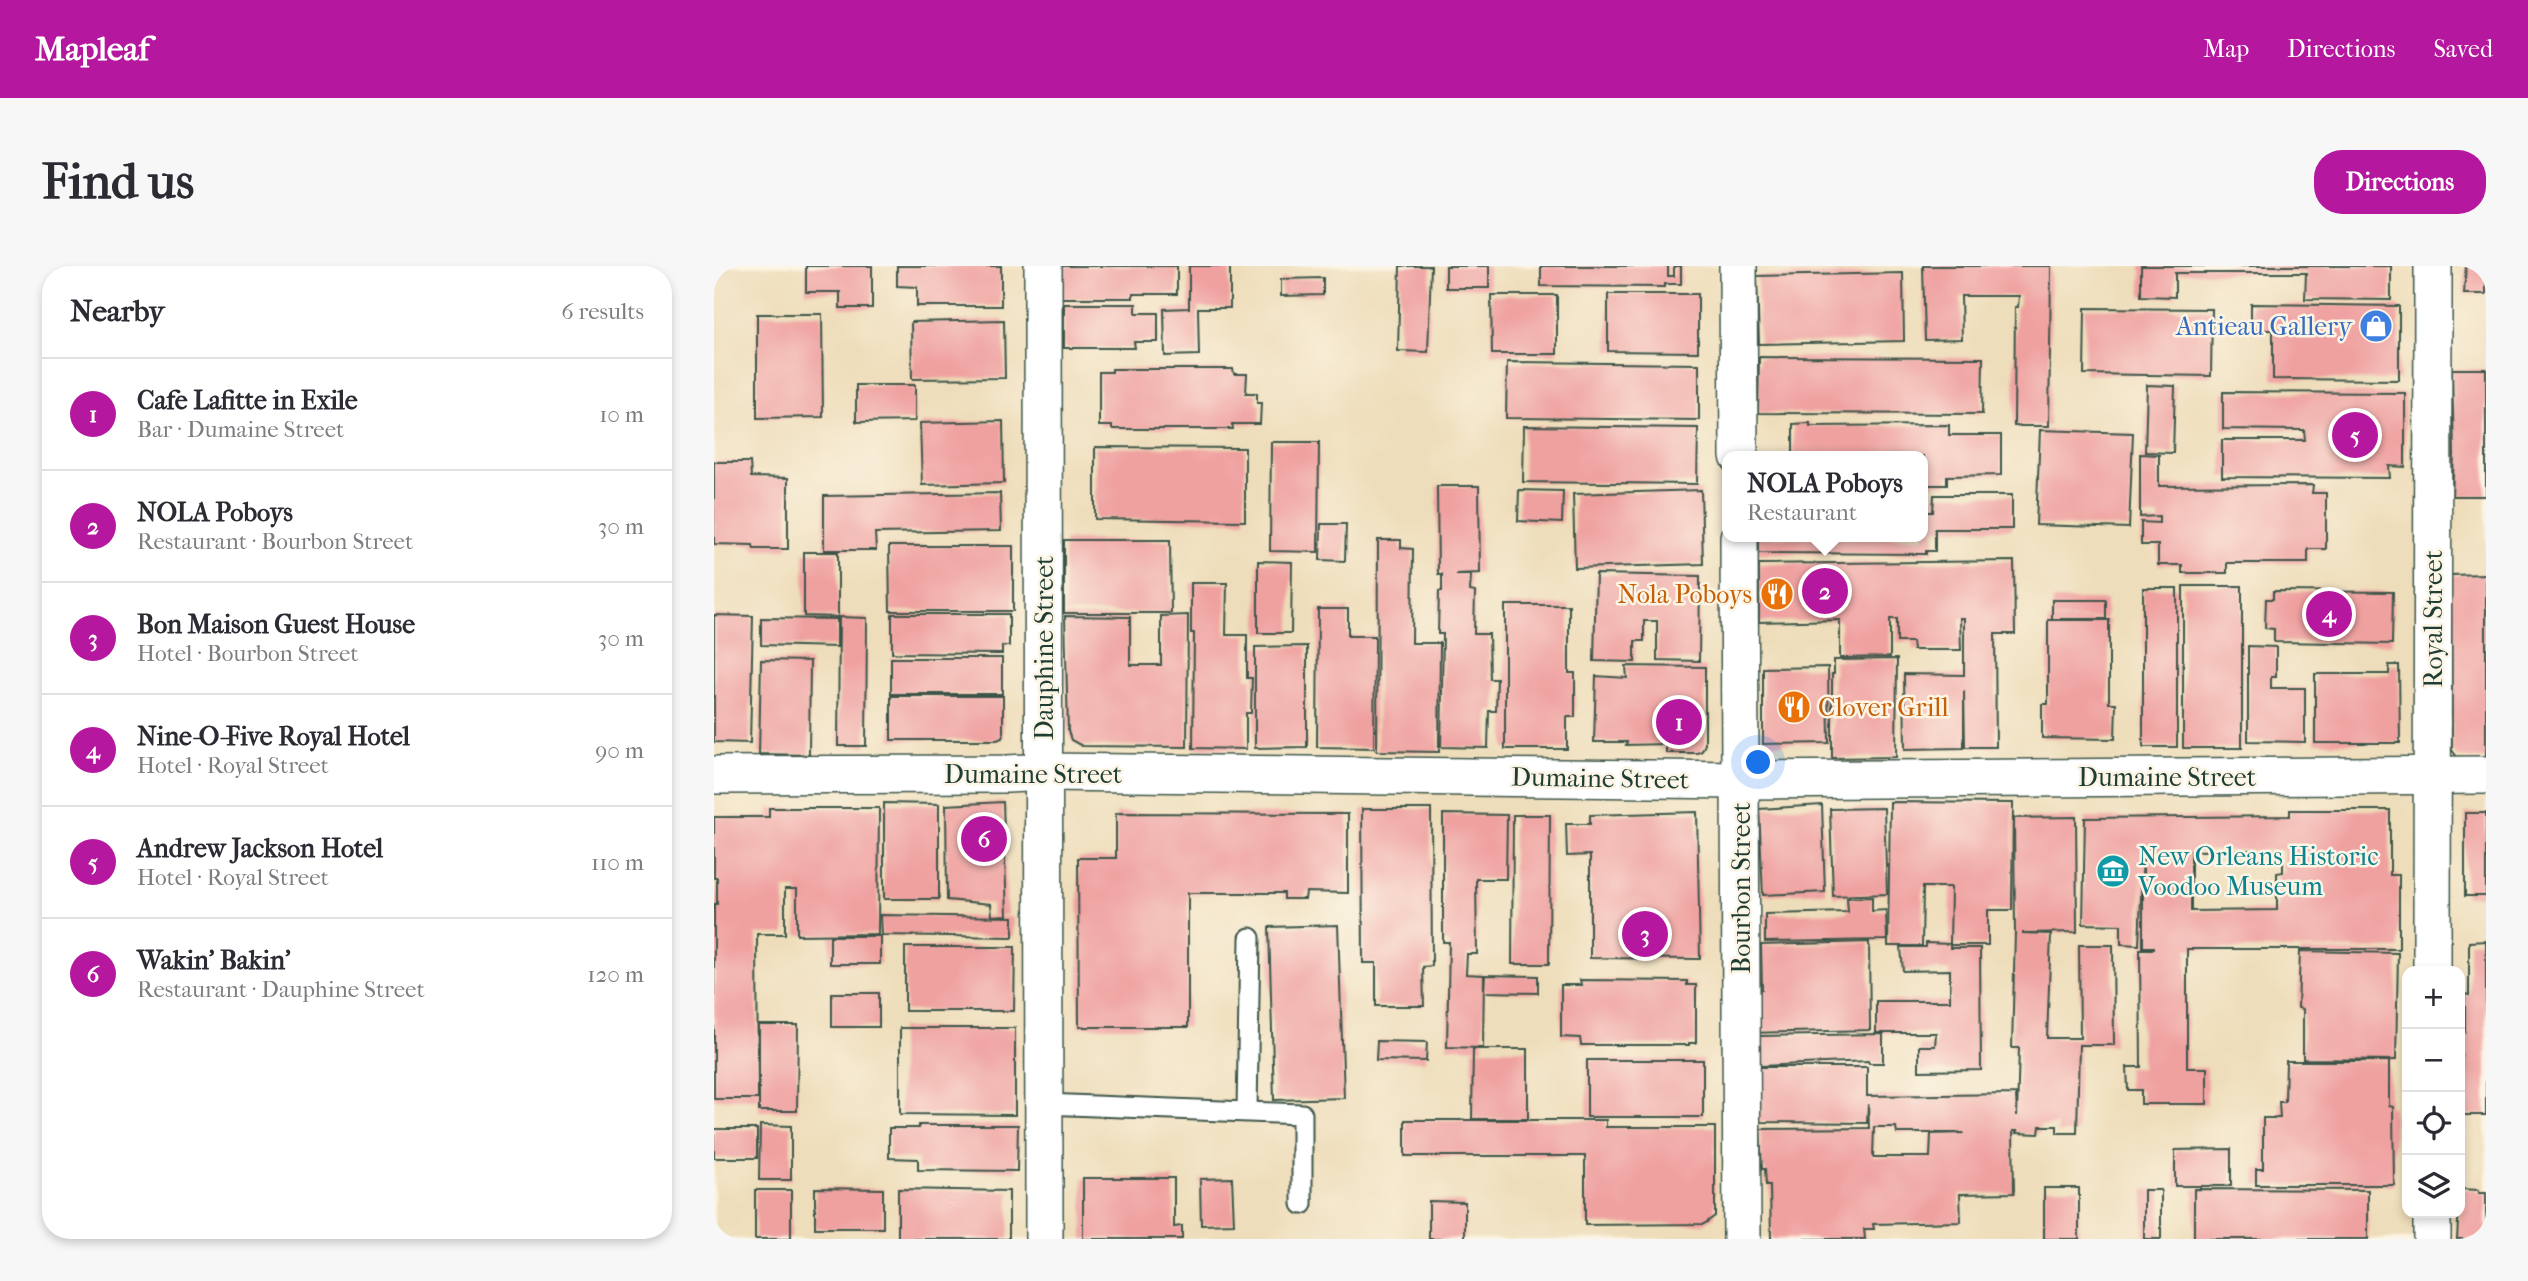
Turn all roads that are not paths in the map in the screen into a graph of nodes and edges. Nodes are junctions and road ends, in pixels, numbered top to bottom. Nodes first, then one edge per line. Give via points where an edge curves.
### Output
1 (1043, 266) edge
2 (1738, 266) edge
3 (2433, 266) edge
4 (1739, 451) edge
5 (1739, 542) edge
6 (1045, 772) junction
7 (714, 775) edge
8 (2432, 775) junction
9 (2486, 775) edge
10 (1740, 780) junction
11 (1250, 938) dead end
12 (2432, 966) edge
13 (1044, 1104) junction
14 (1247, 1111) junction
15 (1302, 1204) dead end
16 (2432, 1218) edge
17 (1044, 1239) edge
18 (1742, 1239) edge
19 (2432, 1239) edge

1 - 6 street, Dauphine Street
2 - 4 street
3 - 8 street, Royal Street
5 - 10 street, Bourbon Street
6 - 7 street, Dumaine Street
6 - 10 street, Dumaine Street
6 - 13 street, Dauphine Street
8 - 9 street, Dumaine Street
8 - 10 street, Dumaine Street
8 - 12 street, Royal Street
10 - 18 street, Bourbon Street
11 - 14 lane
13 - 14 lane
13 - 17 street, Dauphine Street
14 - 15 lane via 1302,1114
16 - 19 street

